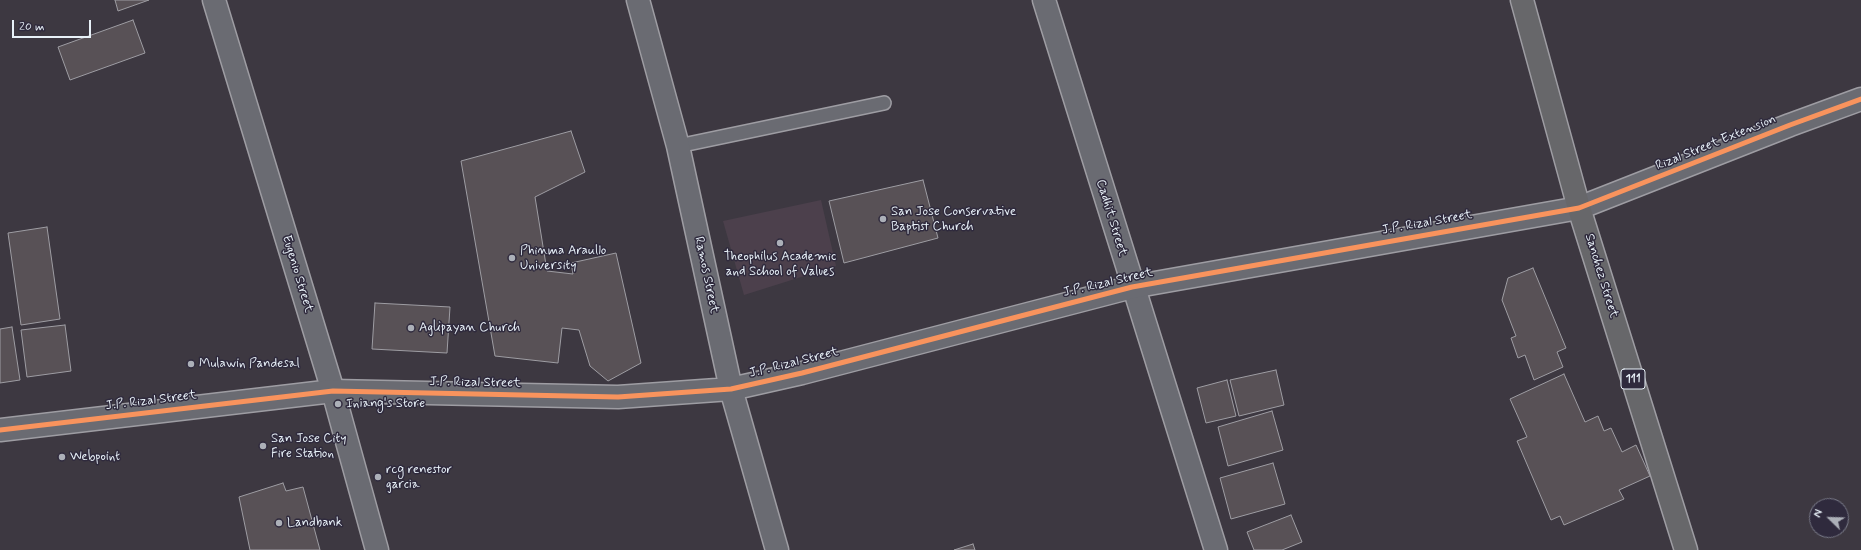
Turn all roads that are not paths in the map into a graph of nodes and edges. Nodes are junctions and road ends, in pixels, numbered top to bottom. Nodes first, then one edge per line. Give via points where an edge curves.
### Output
1 (214, 0) edge
2 (638, 0) edge
3 (1044, 0) edge
4 (1522, 0) edge
5 (1861, 99) edge
6 (884, 103) dead end
7 (678, 146) junction
8 (1579, 208) junction
9 (1132, 287) junction
10 (731, 389) junction
11 (333, 391) junction
12 (0, 430) edge
13 (376, 550) edge
14 (777, 550) edge
15 (1216, 550) edge
16 (1686, 550) edge

1 - 11 street, Eugenio Street
2 - 7 street, Ramos Street
3 - 9 street, Cadhit Street
4 - 8 main road, Sanchez Street / 111
5 - 8 street, Rizal Street Extension
6 - 7 lane
7 - 10 street, Ramos Street
8 - 9 street, J.P. Rizal Street
8 - 16 main road, Sanchez Street / 111
9 - 10 street, J.P. Rizal Street
9 - 15 street, Cadhit Street
10 - 11 street, J.P. Rizal Street via 618,397
10 - 14 street, Ramos Street
11 - 12 street, J.P. Rizal Street
11 - 13 street, Eugenio Street

